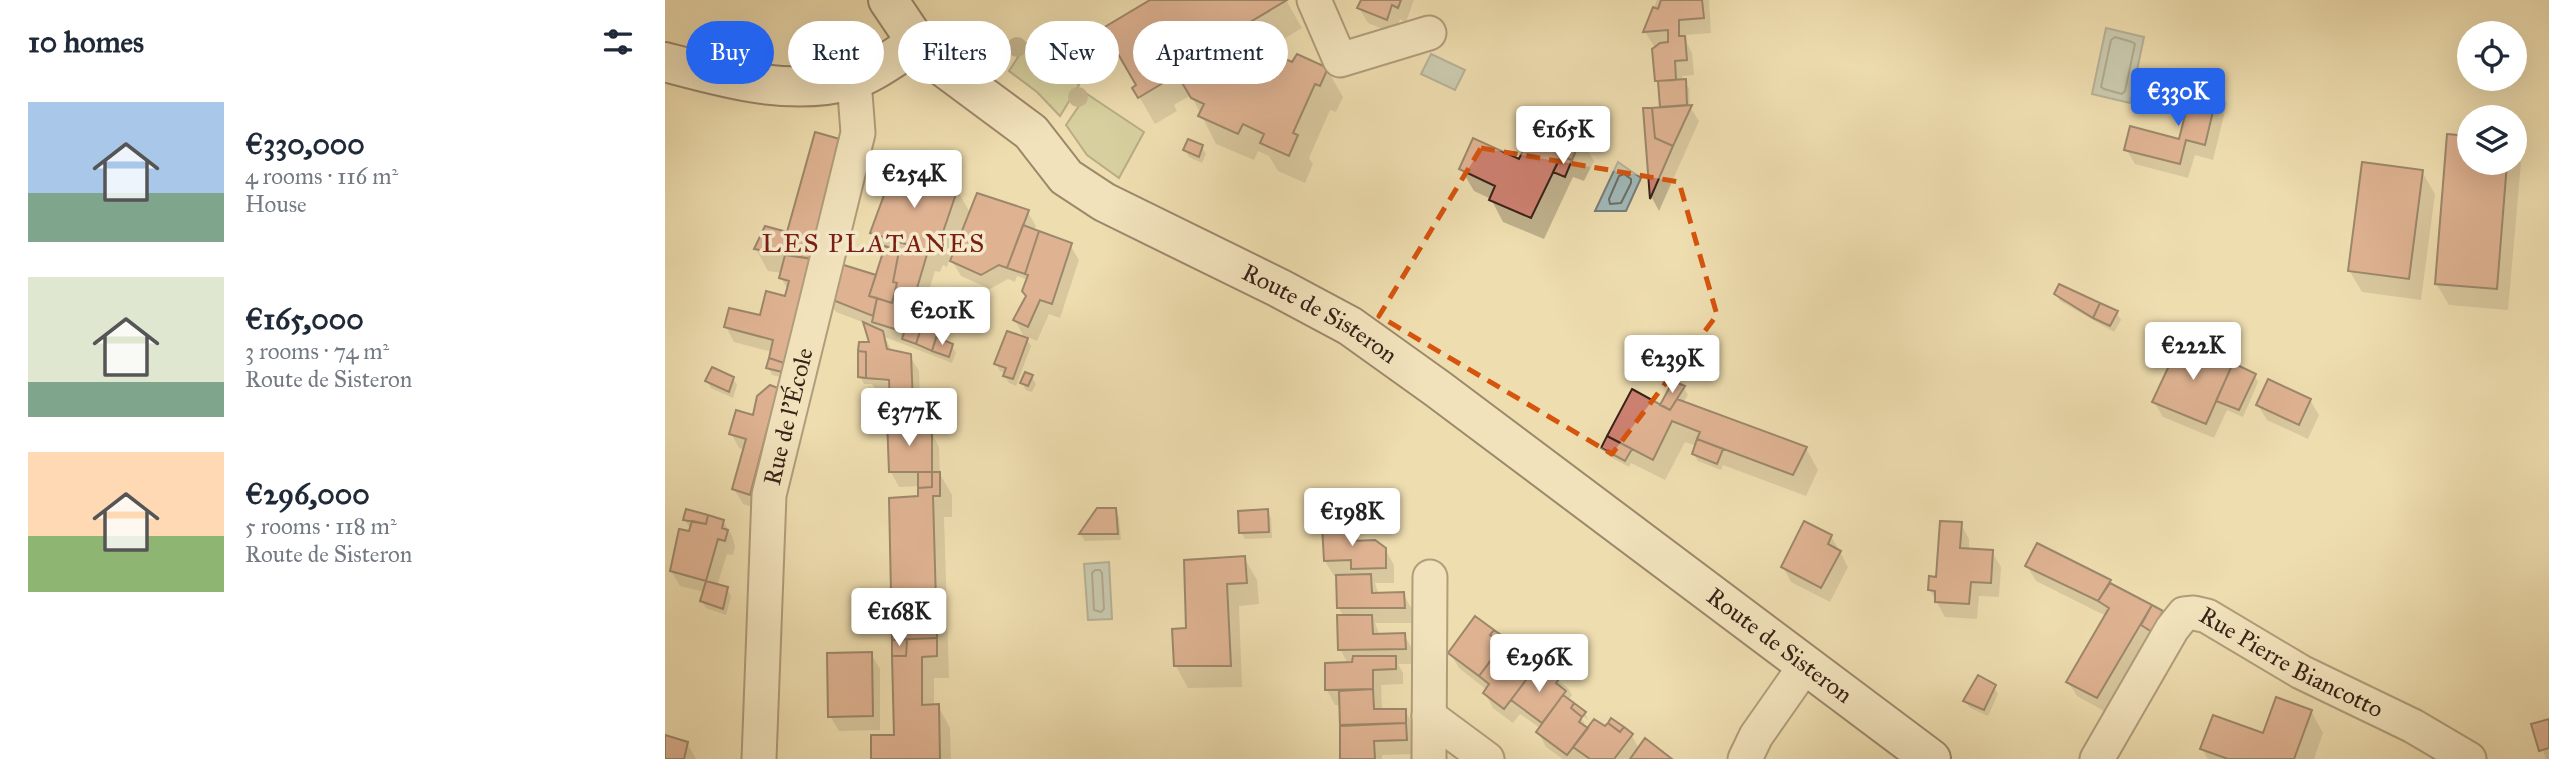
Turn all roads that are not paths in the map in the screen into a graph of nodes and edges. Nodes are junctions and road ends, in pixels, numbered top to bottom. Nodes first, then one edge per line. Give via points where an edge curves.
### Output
1 (1314, 0) edge
2 (893, 2) edge
3 (905, 21) edge
4 (1429, 33) dead end
5 (665, 62) edge
6 (830, 84) edge
7 (854, 84) edge
8 (966, 84) edge
9 (1430, 577) dead end
10 (1805, 666) junction
11 (1429, 716) junction
12 (759, 759) edge
13 (1429, 759) edge
14 (1487, 759) edge
15 (1745, 759) edge
16 (1931, 759) edge
17 (2097, 759) edge
18 (2469, 759) edge

1 - 4 street via 1340,60
2 - 3 main road, Route de Sisteron
5 - 6 main road via 733,80 795,87
7 - 12 street, Rue de l'École via 858,133 769,495
8 - 10 main road, Route de Sisteron via 1031,132 1066,177 1104,202 1350,326
9 - 11 street
10 - 15 street
10 - 16 main road, Route de Sisteron
11 - 13 street
11 - 14 street
17 - 18 street, Rue Pierre Biancotto via 2172,629 2184,614 2194,613

